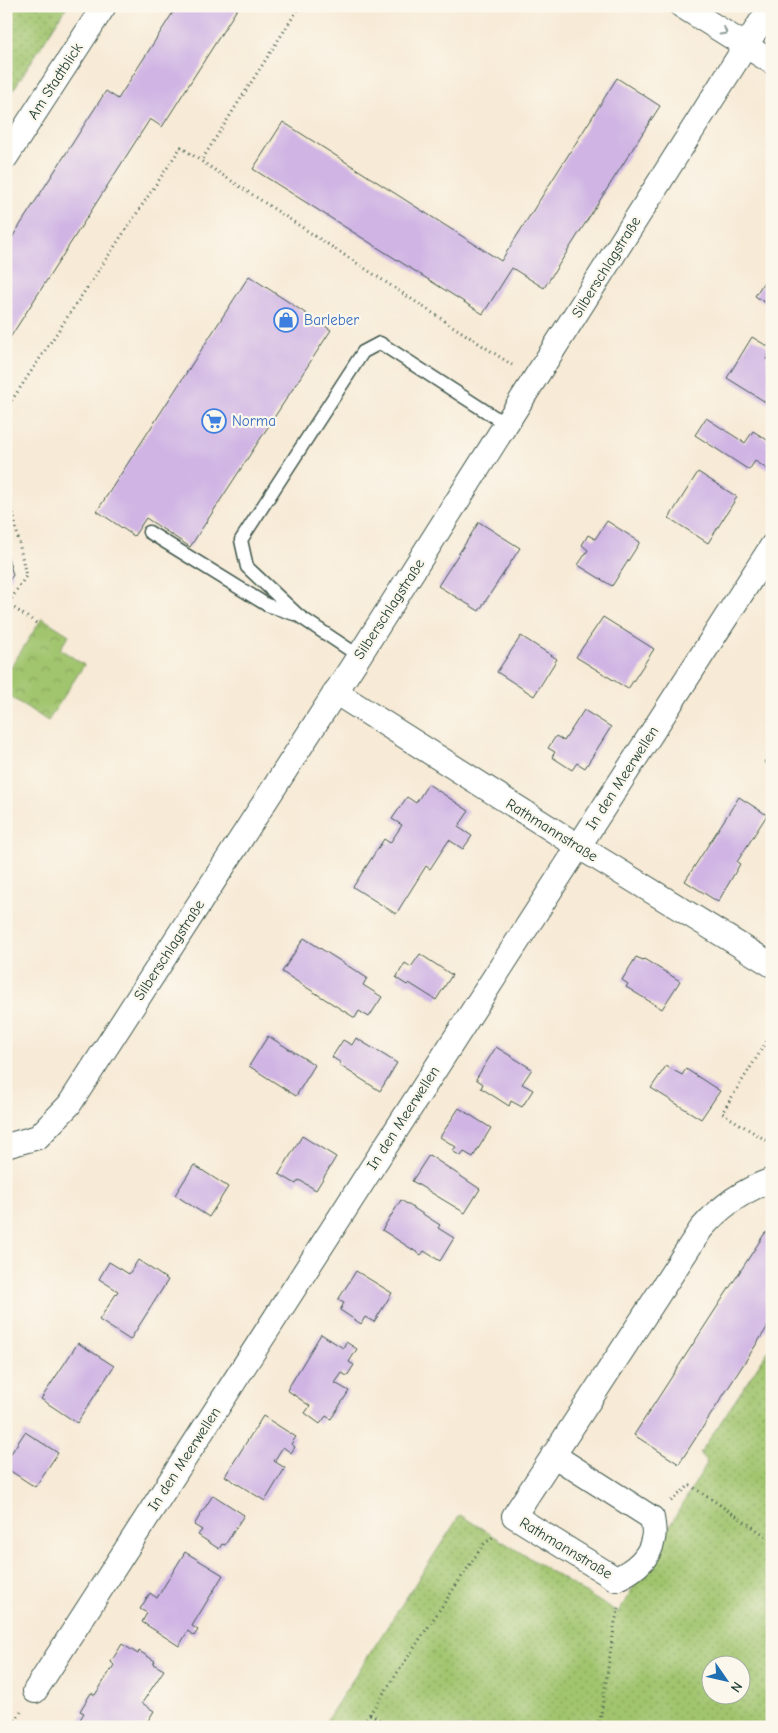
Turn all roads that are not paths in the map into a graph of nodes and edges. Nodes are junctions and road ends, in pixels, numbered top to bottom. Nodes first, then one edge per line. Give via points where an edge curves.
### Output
1 (104, 6) edge
2 (682, 6) edge
3 (771, 7) edge
4 (746, 45) junction
5 (772, 62) edge
6 (6, 156) edge
7 (506, 425) junction
8 (149, 532) dead end
9 (772, 546) edge
10 (299, 616) junction
11 (359, 656) junction
12 (335, 692) junction
13 (578, 846) junction
14 (772, 965) edge
15 (6, 1146) edge
16 (772, 1180) edge
17 (553, 1455) junction
18 (35, 1691) dead end

1 - 6 street, Am Stadtblick
2 -> 4 street
3 - 4 street, Silberschlagstraße
4 - 5 street
4 - 7 street, Silberschlagstraße
7 - 10 lane via 380,344 363,352 241,540 247,567
7 - 11 street, Silberschlagstraße
8 - 10 lane via 267,605
9 - 13 street, In den Meerwellen
10 - 11 lane
11 - 12 street, Silberschlagstraße
12 - 13 street, Rathmannstraße
12 - 15 street, Silberschlagstraße via 70,1105 38,1137
13 - 14 street, Rathmannstraße
13 - 18 street, In den Meerwellen
16 - 17 street, Rathmannstraße via 730,1201 700,1229
17 - 17 street, Rathmannstraße via 514,1516 616,1579 630,1572 645,1558 654,1538 652,1518

